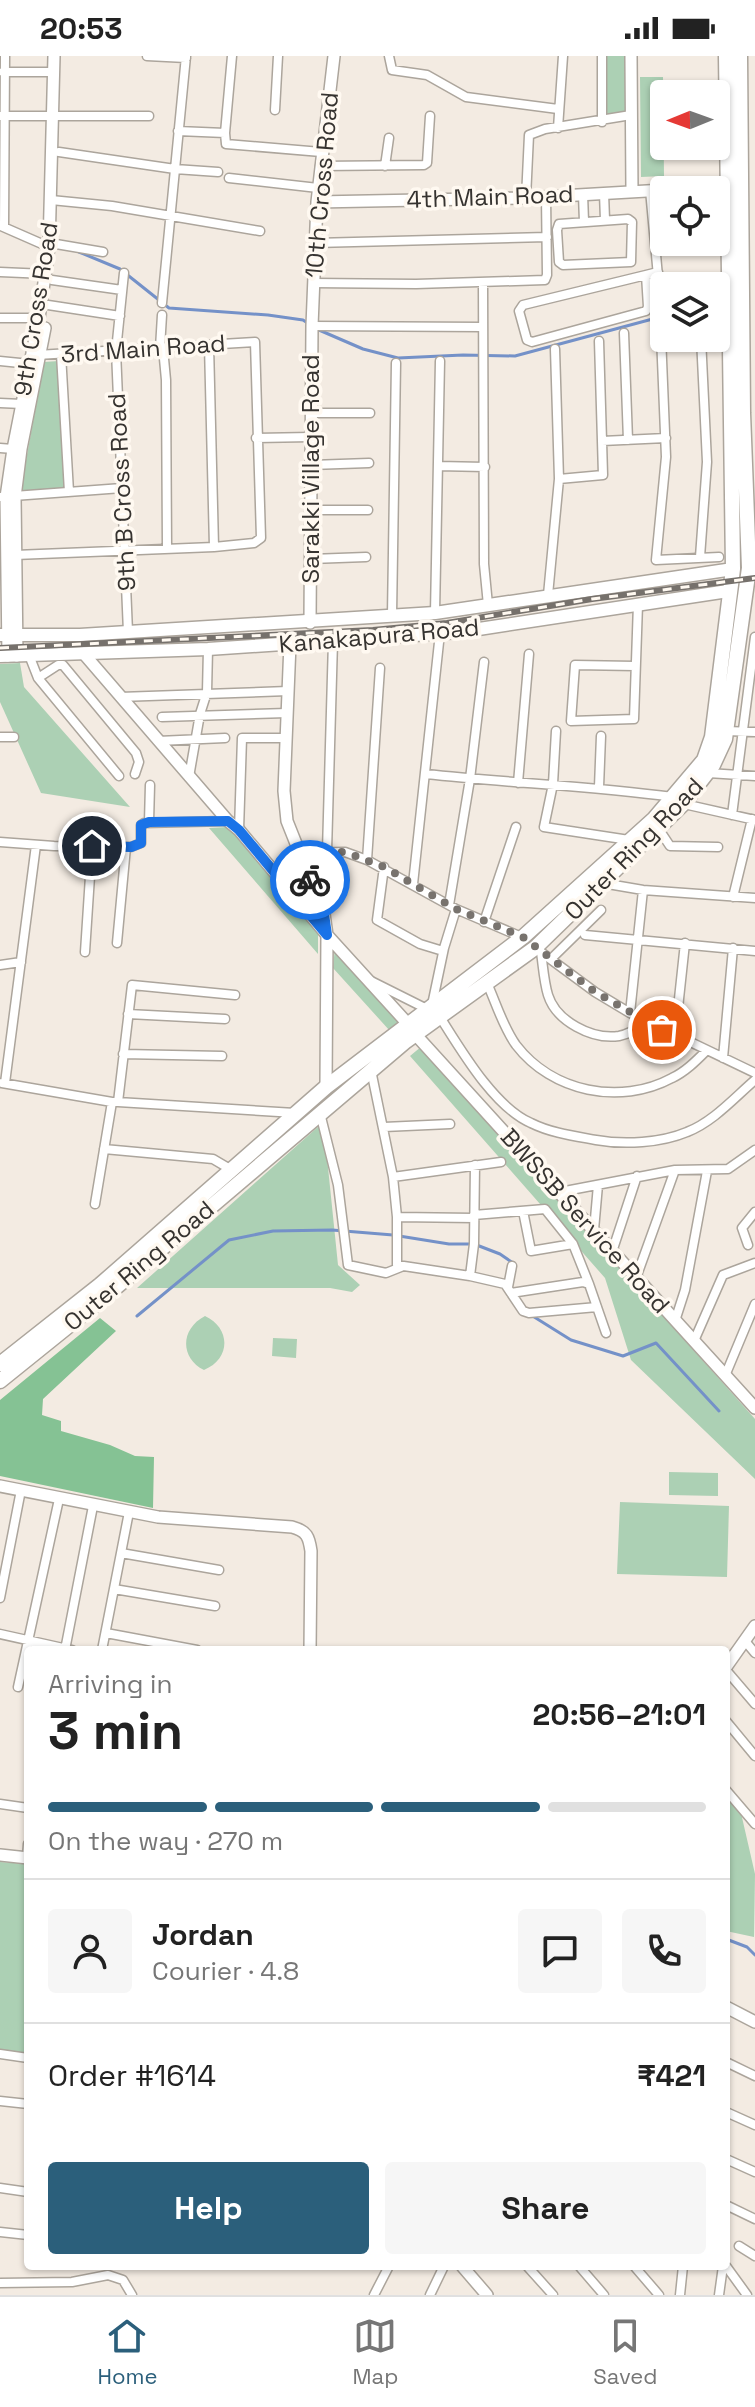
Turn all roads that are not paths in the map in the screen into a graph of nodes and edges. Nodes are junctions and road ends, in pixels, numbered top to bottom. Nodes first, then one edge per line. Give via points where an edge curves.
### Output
1 (5, 56) edge
2 (54, 56) edge
3 (61, 56) edge
4 (147, 56) edge
5 (232, 56) edge
6 (278, 56) edge
7 (334, 56) edge
8 (389, 56) edge
9 (563, 56) edge
10 (602, 56) edge
11 (631, 56) edge
12 (726, 56) edge
13 (740, 56) edge
14 (186, 57) edge
15 (3, 72) edge
16 (54, 72) junction
17 (558, 109) junction
18 (275, 110) dead end
19 (57, 115) junction
20 (631, 115) junction
21 (3, 116) edge
22 (149, 116) dead end
23 (430, 116) dead end
24 (602, 122) junction
25 (558, 128) junction
26 (178, 131) junction
27 (225, 133) junction
28 (389, 138) dead end
29 (59, 152) junction
30 (321, 152) junction
31 (2, 154) edge
32 (320, 166) junction
33 (385, 166) junction
34 (175, 169) junction
35 (218, 172) dead end
36 (728, 176) edge
37 (229, 178) dead end
38 (2, 182) edge
39 (318, 188) junction
40 (650, 190) edge
41 (632, 191) junction
42 (604, 193) junction
43 (583, 194) junction
44 (546, 196) junction
45 (526, 198) junction
46 (55, 200) junction
47 (317, 202) junction
48 (169, 215) junction
49 (730, 218) edge
50 (605, 220) junction
51 (584, 222) junction
52 (2, 227) edge
53 (260, 231) dead end
54 (547, 237) junction
55 (315, 243) junction
56 (53, 246) junction
57 (748, 250) edge
58 (103, 252) dead end
59 (656, 256) edge
60 (0, 272) edge
61 (658, 272) edge
62 (124, 273) dead end
63 (650, 274) edge
64 (646, 275) junction
65 (49, 277) junction
66 (547, 278) junction
67 (483, 282) junction
68 (313, 283) junction
69 (650, 289) edge
70 (122, 290) junction
71 (647, 290) junction
72 (548, 297) junction
73 (162, 303) dead end
74 (48, 305) junction
75 (736, 310) junction
76 (162, 315) dead end
77 (120, 316) junction
78 (0, 318) edge
79 (39, 318) junction
80 (312, 320) junction
81 (483, 327) junction
82 (624, 333) dead end
83 (599, 341) dead end
84 (209, 345) junction
85 (162, 348) junction
86 (555, 349) dead end
87 (116, 351) junction
88 (662, 352) edge
89 (702, 352) edge
90 (61, 354) junction
91 (34, 358) junction
92 (0, 361) edge
93 (440, 361) dead end
94 (396, 363) dead end
95 (0, 403) edge
96 (22, 404) junction
97 (311, 413) junction
98 (370, 413) dead end
99 (311, 437) junction
100 (256, 438) junction
101 (666, 438) junction
102 (628, 440) junction
103 (602, 441) junction
104 (6, 448) edge
105 (369, 463) dead end
106 (311, 465) junction
107 (438, 466) junction
108 (485, 467) junction
109 (559, 479) junction
110 (122, 488) junction
111 (69, 492) junction
112 (7, 497) edge
113 (311, 510) junction
114 (368, 510) dead end
115 (214, 547) junction
116 (167, 548) junction
117 (125, 550) junction
118 (15, 555) junction
119 (366, 557) dead end
120 (700, 557) junction
121 (719, 557) dead end
122 (311, 559) junction
123 (752, 567) edge
124 (733, 569) junction
125 (750, 588) edge
126 (728, 591) junction
127 (548, 595) junction
128 (638, 604) junction
129 (488, 605) junction
130 (435, 613) junction
131 (392, 615) junction
132 (310, 623) junction
133 (128, 632) junction
134 (440, 633) junction
135 (8, 635) edge
136 (755, 637) edge
137 (333, 641) junction
138 (290, 644) junction
139 (208, 649) junction
140 (84, 654) junction
141 (529, 654) dead end
142 (19, 655) edge
143 (484, 662) dead end
144 (635, 666) junction
145 (380, 668) dead end
146 (47, 672) junction
147 (38, 678) junction
148 (288, 691) junction
149 (207, 692) junction
150 (120, 697) junction
151 (287, 713) junction
152 (200, 714) junction
153 (162, 717) dead end
154 (751, 718) edge
155 (556, 731) dead end
156 (726, 731) junction
157 (744, 732) junction
158 (755, 732) edge
159 (601, 736) dead end
160 (0, 737) edge
161 (14, 737) dead end
162 (197, 737) junction
163 (225, 738) dead end
164 (285, 738) junction
165 (158, 741) junction
166 (707, 773) junction
167 (135, 774) dead end
168 (426, 774) junction
169 (737, 775) junction
170 (119, 776) dead end
171 (755, 776) edge
172 (189, 777) junction
173 (470, 779) junction
174 (518, 783) junction
175 (553, 784) junction
176 (150, 785) dead end
177 (599, 787) junction
178 (678, 800) junction
179 (732, 815) junction
180 (754, 820) edge
181 (228, 821) junction
182 (149, 822) junction
183 (516, 827) dead end
184 (658, 828) junction
185 (239, 830) junction
186 (629, 840) junction
187 (0, 842) edge
188 (36, 845) junction
189 (92, 846) junction
190 (126, 847) junction
191 (718, 847) dead end
192 (327, 851) junction
193 (299, 853) junction
194 (367, 860) junction
195 (384, 867) junction
196 (602, 883) junction
197 (413, 884) junction
198 (643, 890) junction
199 (733, 897) junction
200 (755, 898) edge
201 (453, 907) junction
202 (601, 910) dead end
203 (484, 922) junction
204 (327, 935) junction
205 (585, 935) dead end
206 (523, 937) junction
207 (638, 938) junction
208 (117, 943) dead end
209 (685, 943) junction
210 (733, 948) junction
211 (538, 950) junction
212 (443, 951) junction
213 (755, 951) edge
214 (85, 952) dead end
215 (551, 959) junction
216 (21, 962) junction
217 (0, 965) edge
218 (367, 979) junction
219 (487, 983) junction
220 (235, 995) dead end
221 (433, 1010) junction
222 (630, 1013) junction
223 (128, 1014) junction
224 (225, 1019) dead end
225 (647, 1022) junction
226 (12, 1028) junction
227 (412, 1029) junction
228 (0, 1030) edge
229 (675, 1036) junction
230 (706, 1051) junction
231 (123, 1054) junction
232 (222, 1056) dead end
233 (723, 1058) junction
234 (371, 1070) junction
235 (755, 1073) edge
236 (755, 1080) edge
237 (2, 1083) edge
238 (326, 1087) junction
239 (115, 1102) junction
240 (320, 1112) junction
241 (295, 1113) junction
242 (450, 1124) dead end
243 (384, 1127) junction
244 (104, 1149) junction
245 (755, 1150) edge
246 (501, 1162) dead end
247 (475, 1165) junction
248 (230, 1169) junction
249 (675, 1170) junction
250 (707, 1171) junction
251 (637, 1176) junction
252 (393, 1177) junction
253 (598, 1185) junction
254 (560, 1192) junction
255 (95, 1204) dead end
256 (523, 1211) junction
257 (755, 1212) edge
258 (397, 1217) junction
259 (474, 1217) junction
260 (593, 1231) junction
261 (573, 1244) junction
262 (748, 1245) dead end
263 (612, 1252) junction
264 (755, 1263) edge
265 (512, 1266) dead end
266 (401, 1267) junction
267 (470, 1276) junction
268 (636, 1279) junction
269 (589, 1284) junction
270 (510, 1291) junction
271 (755, 1304) edge
272 (597, 1307) junction
273 (674, 1322) junction
274 (606, 1333) dead end
275 (694, 1341) junction
276 (0, 1364) edge
277 (725, 1376) junction
278 (0, 1381) edge
279 (755, 1408) edge
280 (0, 1486) edge
281 (21, 1490) junction
282 (59, 1499) junction
283 (93, 1506) junction
284 (129, 1512) junction
285 (121, 1553) junction
286 (219, 1570) dead end
287 (114, 1589) junction
288 (0, 1598) edge
289 (215, 1606) dead end
290 (755, 1626) edge
291 (106, 1633) junction
292 (0, 1634) edge
293 (28, 1640) junction
294 (745, 1641) junction
295 (27, 1646) edge
296 (55, 1646) edge
297 (69, 1646) edge
298 (103, 1646) edge
299 (171, 1646) edge
300 (310, 1646) edge
301 (755, 1653) edge
302 (24, 1659) edge
303 (730, 1663) edge
304 (730, 1674) edge
305 (18, 1687) dead end
306 (755, 1704) edge
307 (730, 1726) edge
308 (755, 1756) edge
309 (730, 1795) edge
310 (0, 1804) edge
311 (24, 1807) edge
312 (755, 1824) edge
313 (0, 1855) edge
314 (24, 1858) edge
315 (730, 2009) edge
316 (755, 2022) edge
317 (0, 2054) edge
318 (24, 2057) edge
319 (730, 2064) edge
320 (755, 2076) edge
321 (0, 2101) edge
322 (24, 2104) edge
323 (730, 2114) edge
324 (755, 2125) edge
325 (730, 2161) edge
326 (755, 2172) edge
327 (0, 2188) edge
328 (24, 2191) edge
329 (730, 2207) edge
330 (755, 2219) edge
331 (0, 2232) edge
332 (24, 2235) edge
333 (739, 2246) dead end
334 (755, 2256) edge
335 (387, 2270) edge
336 (442, 2270) edge
337 (465, 2270) edge
338 (531, 2270) edge
339 (582, 2270) edge
340 (637, 2270) edge
341 (683, 2270) edge
342 (723, 2270) edge
343 (727, 2270) edge
344 (0, 2283) edge
345 (28, 2284) junction
346 (29, 2295) edge
347 (132, 2295) edge
348 (374, 2295) edge
349 (430, 2295) edge
350 (487, 2295) edge
351 (553, 2295) edge
352 (604, 2295) edge
353 (659, 2295) edge
354 (680, 2295) edge
355 (719, 2295) edge
356 (747, 2295) edge

1 - 15 street
2 - 16 street, 9th Cross Road
3 - 19 street, 9th Cross Road
4 - 14 street
5 - 27 street
6 - 18 street
7 - 30 street, 10th Cross Road
8 - 17 street via 392,70 427,75 466,97
9 - 17 street
10 - 24 street
11 - 20 street
12 - 36 highway, Outer Ring Road
13 - 57 highway, Outer Ring Road
14 - 26 street
15 - 16 street
15 - 21 street
16 - 19 street, 9th Cross Road
17 - 25 street
19 - 21 street
19 - 22 street
19 - 29 street, 9th Cross Road
19 - 46 street, 9th Cross Road
20 - 24 street
20 - 41 street
21 - 31 street
23 - 33 street via 426,165
24 - 25 street
25 - 45 street via 529,135
26 - 27 street
26 - 34 street
27 - 30 street via 226,144
28 - 33 street
29 - 34 street
29 - 46 street, 9th Cross Road
30 - 32 street, 10th Cross Road
31 - 38 street
32 - 33 street
32 - 39 street, 10th Cross Road
34 - 35 street
34 - 48 street
37 - 39 street
38 - 52 street
39 - 47 street, 10th Cross Road
40 - 41 street, 4th Main Road
41 - 42 street, 4th Main Road
42 - 43 street, 4th Main Road
42 - 50 street
43 - 44 street, 4th Main Road
43 - 51 street
44 - 45 street, 4th Main Road
44 - 54 street
45 - 47 street, 4th Main Road
46 - 48 street
46 - 56 street, 9th Cross Road
47 - 55 street, 10th Cross Road
48 - 53 street
48 - 73 street
49 - 75 highway, Outer Ring Road
50 - 51 street
50 - 51 street via 630,220 631,262 561,264 558,227
52 - 56 street
54 - 55 street
54 - 66 street
55 - 68 street, 10th Cross Road
56 - 58 street
56 - 65 street, 9th Cross Road
57 - 75 highway, Outer Ring Road
59 - 61 street
60 - 65 street
62 - 70 street, 9th B Cross Road
63 - 64 street
64 - 71 street
64 - 72 street
65 - 70 street
65 - 74 street, 9th Cross Road
65 - 79 street, 9th Cross Road
66 - 67 street
66 - 72 street
67 - 68 street
67 - 81 street
68 - 80 street, 10th Cross Road
69 - 71 street
70 - 77 street, 9th B Cross Road
71 - 72 street via 646,311 529,342 520,308
74 - 77 street
74 - 91 street, 9th Cross Road
75 - 123 highway, Outer Ring Road
75 - 124 highway, Outer Ring Road
76 - 85 street
77 - 87 street, 9th B Cross Road
78 - 79 street
79 - 91 street, 9th Cross Road
80 - 81 street
80 - 97 street, Sarakki Village Road
81 - 108 street
82 - 102 street
83 - 103 street
84 - 85 street, 3rd Main Road
84 - 100 street, 3rd Main Road via 255,342
84 - 115 street
85 - 87 street, 3rd Main Road
85 - 116 street
86 - 109 street
87 - 90 street, 3rd Main Road
87 - 110 street, 9th B Cross Road
88 - 101 street
89 - 120 street via 707,462
90 - 91 street, 3rd Main Road
90 - 111 street
91 - 92 street, 3rd Main Road
91 - 96 street, 9th Cross Road
91 - 112 street, 9th Cross Road via 21,449
93 - 107 street
94 - 131 street
95 - 96 street
96 - 104 street, 9th Cross Road
97 - 98 street
97 - 99 street, Sarakki Village Road
99 - 100 street
99 - 106 street, Sarakki Village Road
100 - 115 street via 261,538
101 - 102 street
101 - 120 street via 656,560
102 - 103 street
103 - 109 street via 603,475
104 - 112 street, 9th Cross Road
105 - 106 street
106 - 113 street, Sarakki Village Road
107 - 108 street
107 - 130 street
108 - 129 street
109 - 127 street
110 - 111 street
110 - 117 street, 9th B Cross Road
111 - 112 street
112 - 118 street, 9th Cross Road
112 - 135 street, 9th Cross Road
113 - 114 street
113 - 122 street, Sarakki Village Road
115 - 116 street
116 - 117 street
117 - 118 street
117 - 133 street, 9th B Cross Road
118 - 135 street, 9th Cross Road
119 - 122 street
120 - 121 street
122 - 132 street, Sarakki Village Road
123 - 124 highway, Kanakapura Road
123 - 125 highway, Outer Ring Road
124 - 126 highway, Outer Ring Road
124 - 127 main road, Kanakapura Road
125 - 126 highway, Kanakapura Road
125 - 156 highway, Outer Ring Road
126 - 128 main road, Kanakapura Road
126 - 178 highway, Outer Ring Road via 712,737
127 - 129 main road, Kanakapura Road
128 - 134 main road, Kanakapura Road
128 - 144 street
129 - 130 main road, Kanakapura Road
130 - 131 main road, Kanakapura Road
131 - 132 main road, Kanakapura Road
132 - 133 main road, Kanakapura Road
133 - 135 main road, Kanakapura Road
134 - 137 main road, Kanakapura Road
134 - 168 street
135 - 142 street, 9th Cross Road
136 - 154 street
137 - 138 main road, Kanakapura Road
137 - 192 street
138 - 139 main road, Kanakapura Road
138 - 148 street
139 - 140 main road, Kanakapura Road
139 - 149 street
140 - 142 main road, Kanakapura Road
140 - 150 street, BWSSB Service Road
141 - 174 street
142 - 146 street
142 - 147 street
143 - 173 street
144 - 144 street via 633,720 571,721 575,665
145 - 194 street
146 - 147 street
146 - 167 street via 63,665 136,753
147 - 170 street
148 - 149 street
148 - 151 street
149 - 150 street
149 - 152 street
150 - 165 street, BWSSB Service Road
151 - 152 street
151 - 164 street
152 - 153 street
152 - 162 street
154 - 157 street
155 - 175 street
156 - 157 street
156 - 166 highway, Outer Ring Road
157 - 158 street
157 - 169 street
159 - 177 street
160 - 161 street
162 - 163 street
162 - 165 street
162 - 172 street
164 - 185 street via 242,738
164 - 193 street via 287,821
165 - 172 street, BWSSB Service Road
166 - 169 street
166 - 178 highway, Outer Ring Road
168 - 173 street
168 - 197 street
169 - 171 street
169 - 179 street
172 - 181 street, BWSSB Service Road
173 - 174 street
173 - 201 street
174 - 175 street
175 - 177 street
175 - 186 street via 544,827
176 - 182 street
177 - 178 street
178 - 179 street
178 - 184 highway, Outer Ring Road
178 - 186 highway, Outer Ring Road
179 - 180 street
180 - 199 street
181 - 182 street
181 - 185 street, BWSSB Service Road
182 - 190 street via 141,825 141,843
183 - 203 street
184 - 191 street via 670,846
184 - 196 highway, Outer Ring Road
185 - 204 street, BWSSB Service Road
186 - 206 highway, Outer Ring Road
187 - 188 street
188 - 189 street
188 - 216 street
189 - 190 street
189 - 214 street
190 - 208 street
192 - 193 street
192 - 194 street
193 - 204 street
194 - 195 street
195 - 197 street
195 - 212 street via 377,920
196 - 198 street
196 - 211 highway, Outer Ring Road
197 - 201 street
198 - 199 street
198 - 207 street
199 - 200 street
201 - 203 street
201 - 212 street
202 - 215 street
203 - 206 street
204 - 218 street, BWSSB Service Road
204 - 238 street
205 - 207 street
206 - 211 street
206 - 221 highway, Outer Ring Road
207 - 209 street
207 - 222 street
209 - 210 street
209 - 229 street
210 - 213 street
210 - 233 street
211 - 215 street
211 - 219 highway, Outer Ring Road
211 - 225 street via 548,997 569,1023 618,1036
212 - 221 street
215 - 222 street
216 - 217 street
216 - 226 street
218 - 221 street
218 - 227 street, BWSSB Service Road
219 - 221 highway, Outer Ring Road
219 - 230 street via 514,1042 531,1063 576,1087 620,1093 647,1088 673,1078
220 - 223 street via 132,985
221 - 227 highway, Outer Ring Road
221 - 236 street via 496,1095 527,1122 548,1130 611,1143 688,1132
222 - 225 street
223 - 224 street
223 - 231 street
225 - 229 street
226 - 228 street
226 - 237 street
227 - 234 highway, Outer Ring Road
227 - 238 highway, Outer Ring Road
227 - 254 street, BWSSB Service Road
229 - 230 street
230 - 233 street
231 - 232 street
231 - 239 street
233 - 235 street
234 - 240 highway, Outer Ring Road
234 - 243 street
237 - 239 street
238 - 241 highway, Outer Ring Road
239 - 241 street
239 - 244 street
240 - 266 street via 331,1148 348,1265 386,1273
240 - 278 highway, Outer Ring Road
241 - 248 highway, Outer Ring Road
242 - 243 street
243 - 252 street
244 - 248 street via 213,1159
244 - 255 street
245 - 250 street via 733,1167
246 - 247 street
247 - 252 street
247 - 259 street
248 - 276 highway, Outer Ring Road via 100,1285
249 - 250 street
249 - 251 street
249 - 268 street
250 - 273 street
251 - 253 street
251 - 263 street
252 - 258 street
253 - 254 street
253 - 260 street
254 - 260 street, BWSSB Service Road
256 - 259 street
256 - 261 street via 545,1209
256 - 261 street via 531,1251
257 - 262 street via 742,1228
258 - 259 street
258 - 266 street
259 - 267 street
260 - 263 street, BWSSB Service Road
261 - 269 street
263 - 268 street, BWSSB Service Road
264 - 275 street via 723,1275
265 - 270 street
266 - 267 street
267 - 270 street
268 - 273 street, BWSSB Service Road
269 - 270 street
269 - 272 street
270 - 272 street via 523,1311 531,1313
271 - 277 street
272 - 274 street
273 - 275 street, BWSSB Service Road
275 - 277 street, BWSSB Service Road
277 - 279 street, BWSSB Service Road
280 - 281 street
281 - 282 street
281 - 288 street
282 - 283 street
282 - 293 street
283 - 284 street
283 - 297 street
284 - 285 street
284 - 300 street via 302,1530 311,1551
285 - 286 street
285 - 287 street
287 - 289 street
287 - 291 street
290 - 294 street
291 - 298 street
291 - 299 street
292 - 293 street
293 - 295 street
293 - 296 street
294 - 301 street
294 - 303 street
302 - 305 street
304 - 306 street
307 - 308 street
309 - 312 street
310 - 311 street
313 - 314 street
315 - 316 street
317 - 318 street
319 - 320 street
321 - 322 street
323 - 324 street
325 - 326 street
327 - 328 street
329 - 330 street
331 - 332 street
333 - 334 street
335 - 348 street
336 - 349 street
337 - 350 street
338 - 351 street
339 - 352 street
340 - 353 street
341 - 354 street
342 - 355 street
343 - 356 street
344 - 345 street
345 - 346 street
345 - 347 street via 108,2275 123,2280

